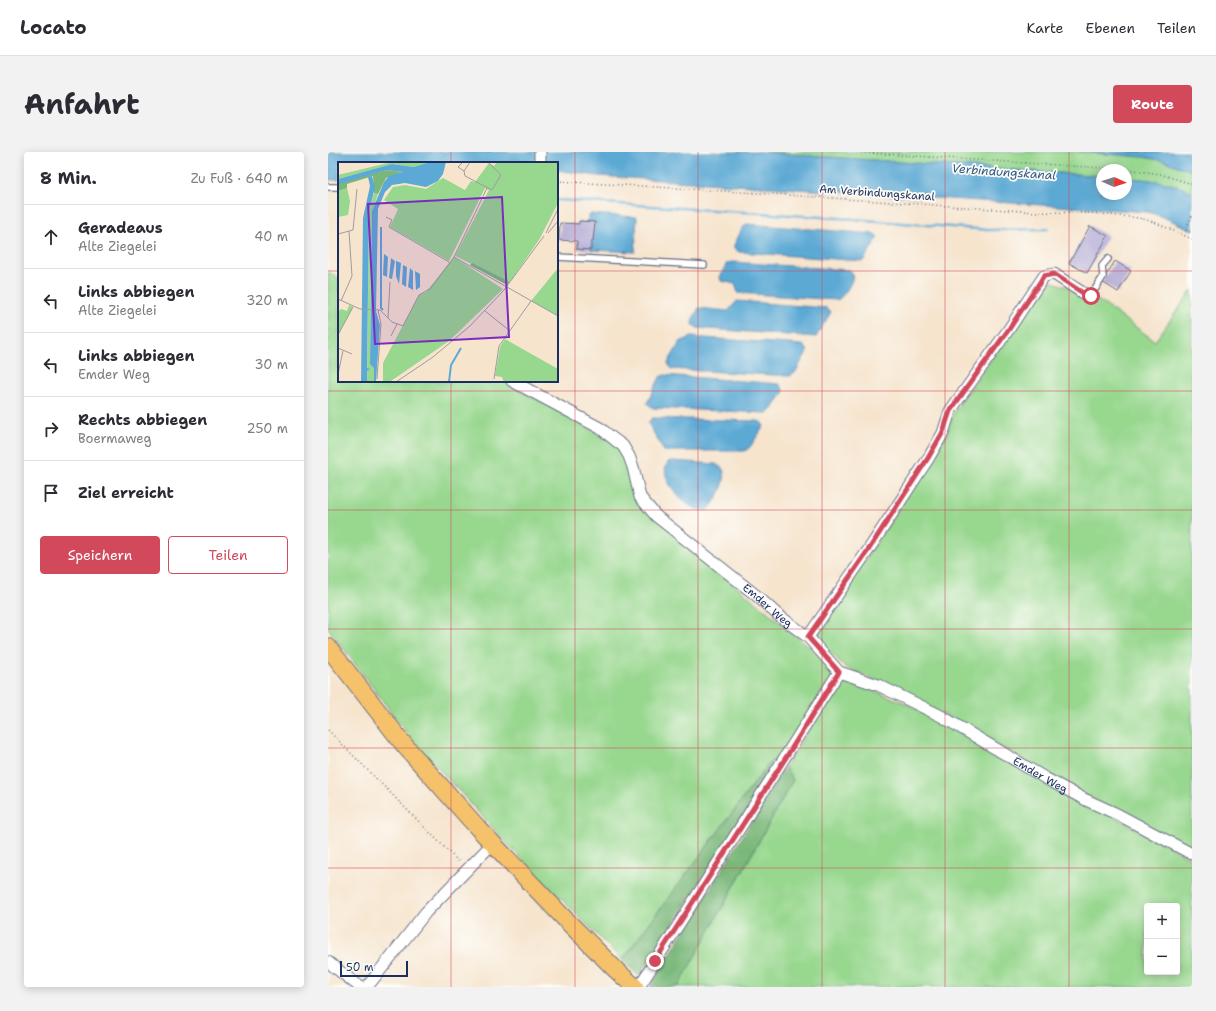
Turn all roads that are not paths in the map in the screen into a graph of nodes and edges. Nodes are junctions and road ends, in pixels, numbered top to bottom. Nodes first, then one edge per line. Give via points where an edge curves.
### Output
1 (328, 186) edge
2 (338, 187) edge
3 (558, 257) edge
4 (1108, 259) dead end
5 (704, 265) dead end
6 (1086, 295) joint
7 (514, 382) edge
8 (808, 637) junction
9 (328, 647) edge
10 (839, 672) junction
11 (493, 843) junction
12 (1192, 854) edge
13 (328, 962) edge
14 (360, 987) edge
15 (367, 987) edge
16 (635, 987) edge
17 (639, 987) edge

1 - 2 lane
3 - 5 lane
4 - 6 lane via 1102,266 1103,277 1091,296
6 - 8 street via 1054,274 1044,276 950,411 943,432 928,458
7 - 8 street, Emder Weg via 587,421 623,446 633,467 640,496 656,516
8 - 10 street, Emder Weg
9 - 11 main road via 405,746
10 - 12 street, Emder Weg via 878,685 941,716 1045,778
10 - 17 street
11 - 15 street via 426,912
11 - 16 main road via 569,923
13 - 14 street

